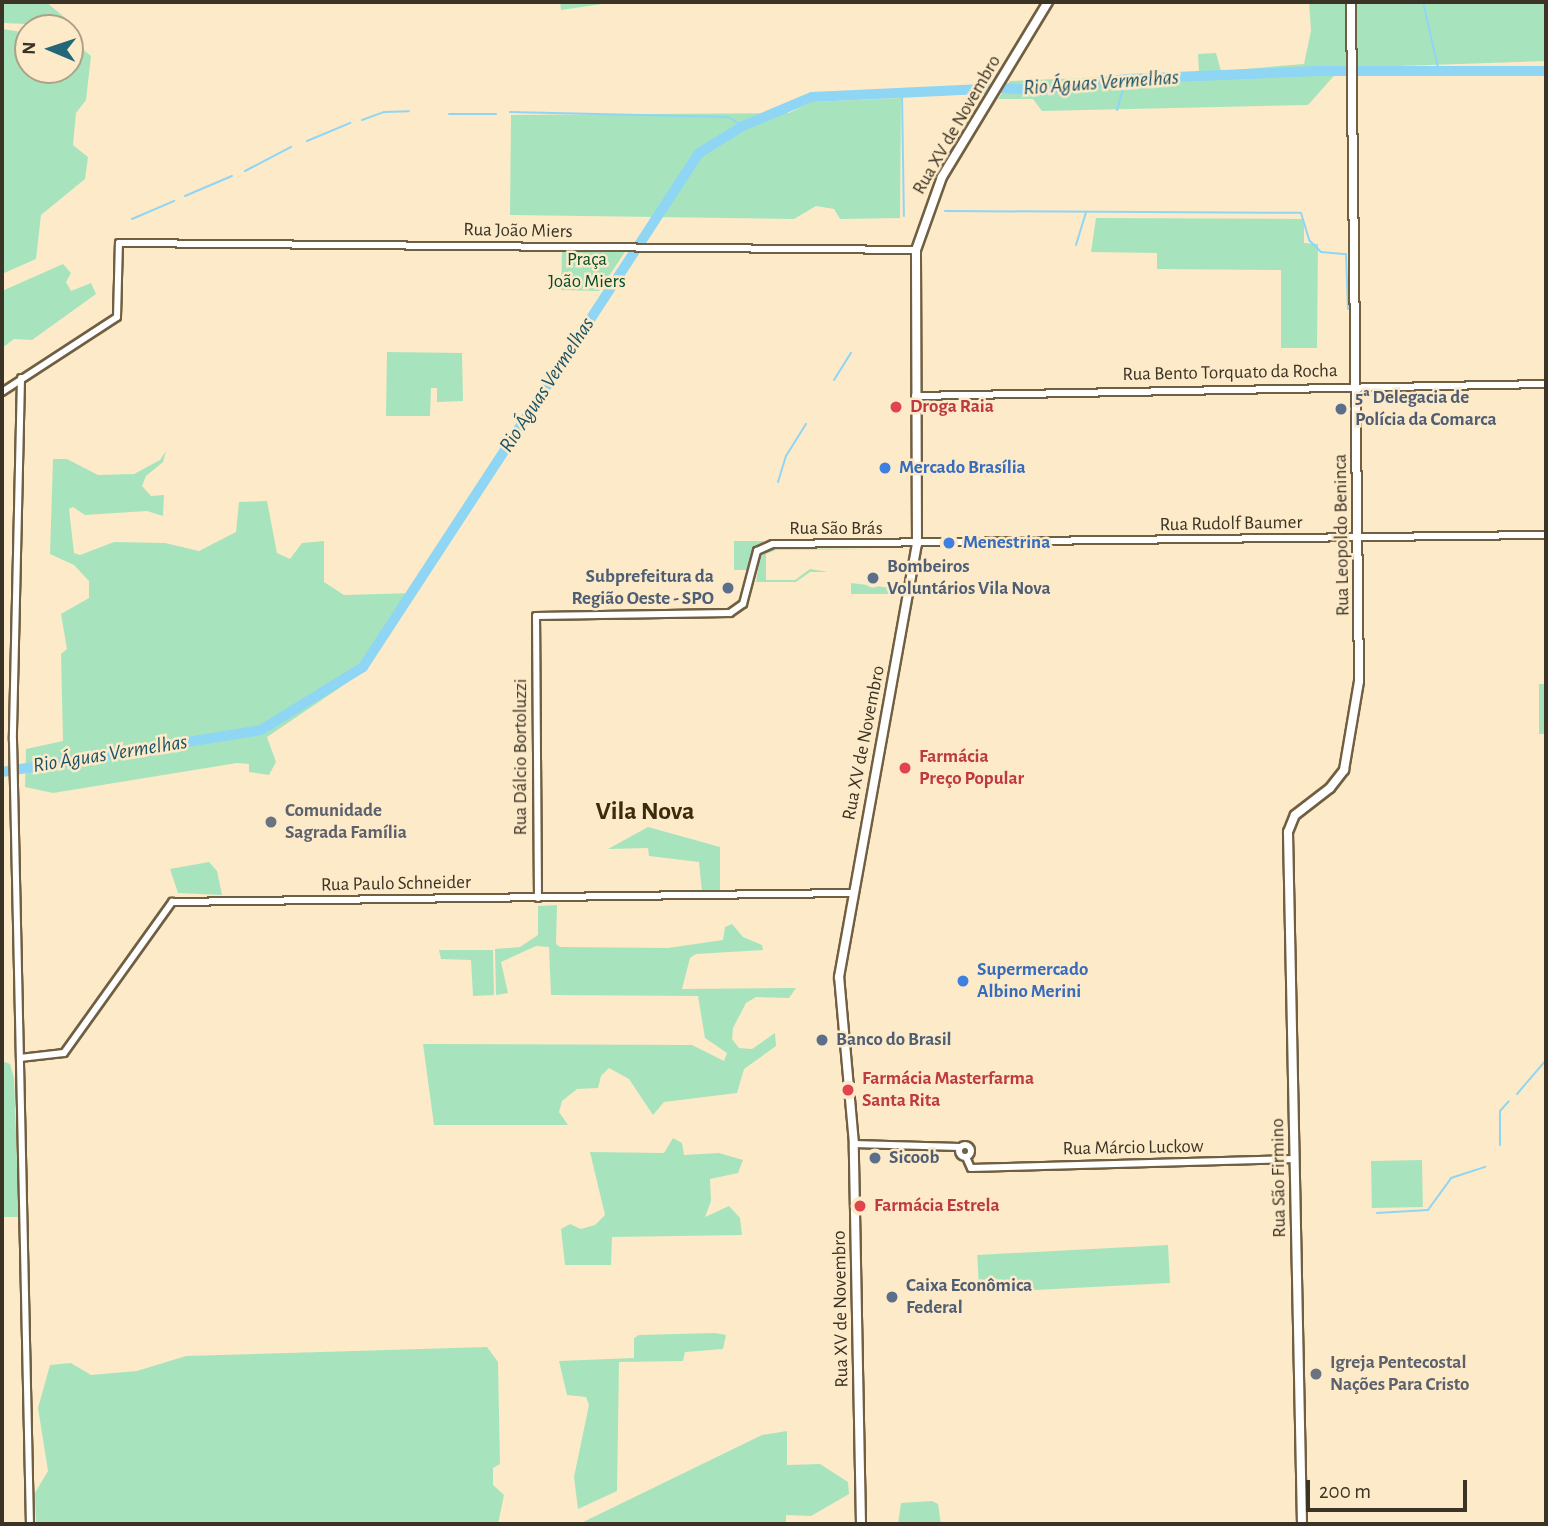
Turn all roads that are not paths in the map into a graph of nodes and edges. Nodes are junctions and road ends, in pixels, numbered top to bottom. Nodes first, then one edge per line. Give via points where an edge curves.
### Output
1 (1048, 2) edge
2 (1351, 2) edge
3 (916, 250) junction
4 (20, 379) junction
5 (1546, 384) edge
6 (1356, 386) junction
7 (2, 391) edge
8 (915, 396) junction
9 (1546, 535) edge
10 (1358, 538) junction
11 (917, 544) junction
12 (536, 616) joint
13 (1288, 832) joint
14 (851, 893) junction
15 (538, 898) junction
16 (20, 1058) junction
17 (854, 1144) junction
18 (1295, 1159) junction
19 (30, 1524) edge
20 (861, 1524) edge
21 (1302, 1524) edge

1 - 3 main road, Rua XV de Novembro via 937,186
2 - 6 main road, Rua Leopoldo Beninca
3 - 4 street, Rua João Miers via 120,243 117,317
3 - 8 main road, Rua XV de Novembro
4 - 7 street
4 - 16 street via 13,765
5 - 6 street, Rua Bento Torquato da Rocha
6 - 8 street, Rua Bento Torquato da Rocha
6 - 10 main road, Rua Leopoldo Beninca
8 - 11 main road, Rua XV de Novembro
9 - 10 street, Rua Rudolf Baumer
10 - 11 street, Rua Rudolf Baumer
10 - 13 main road, Rua Leopoldo Beninca via 1360,666 1346,762 1336,782 1294,815
11 - 12 street, Rua São Brás via 773,544 757,551 743,604 730,613
11 - 14 main road, Rua XV de Novembro
12 - 15 street, Rua Dálcio Bortoluzzi
13 - 18 main road, Rua São Firmino
14 - 15 street, Rua Paulo Schneider
14 - 17 main road, Rua XV de Novembro via 839,984
15 - 16 street, Rua Paulo Schneider via 169,903 64,1054
16 - 19 street
17 - 18 street, Rua Márcio Luckow via 970,1147 966,1157 971,1168
17 - 20 main road, Rua XV de Novembro
18 - 21 main road, Rua São Firmino

